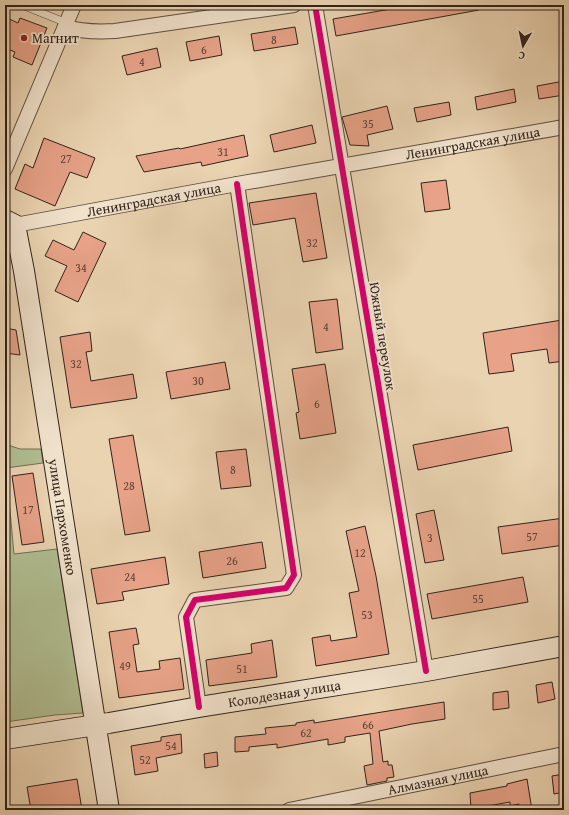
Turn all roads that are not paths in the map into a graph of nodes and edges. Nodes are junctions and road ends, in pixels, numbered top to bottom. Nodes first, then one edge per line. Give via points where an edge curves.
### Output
1 (22, 5) edge
2 (74, 5) edge
3 (294, 5) edge
4 (315, 5) edge
5 (66, 25) junction
6 (564, 127) edge
7 (342, 166) junction
8 (5, 169) edge
9 (237, 184) junction
10 (10, 222) edge
11 (564, 646) edge
12 (426, 671) junction
13 (199, 707) junction
14 (96, 725) junction
15 (5, 739) edge
16 (564, 754) edge
17 (109, 810) edge
18 (289, 810) edge

1 - 5 lane
2 - 5 street
3 - 5 street via 115,31 91,32
4 - 7 street, Южный переулок
5 - 8 street
6 - 7 street, Ленинградская улица
7 - 9 street, Ленинградская улица
7 - 12 street, Южный переулок
9 - 10 street, Ленинградская улица
9 - 13 street via 294,574 286,588 195,600 186,617
10 - 14 street, улица Пархоменко via 27,286
11 - 12 street, Колодезная улица
12 - 13 street, Колодезная улица
13 - 14 street, Колодезная улица
14 - 15 street, Колодезная улица
14 - 17 street, улица Пархоменко
16 - 18 street, Алмазная улица

